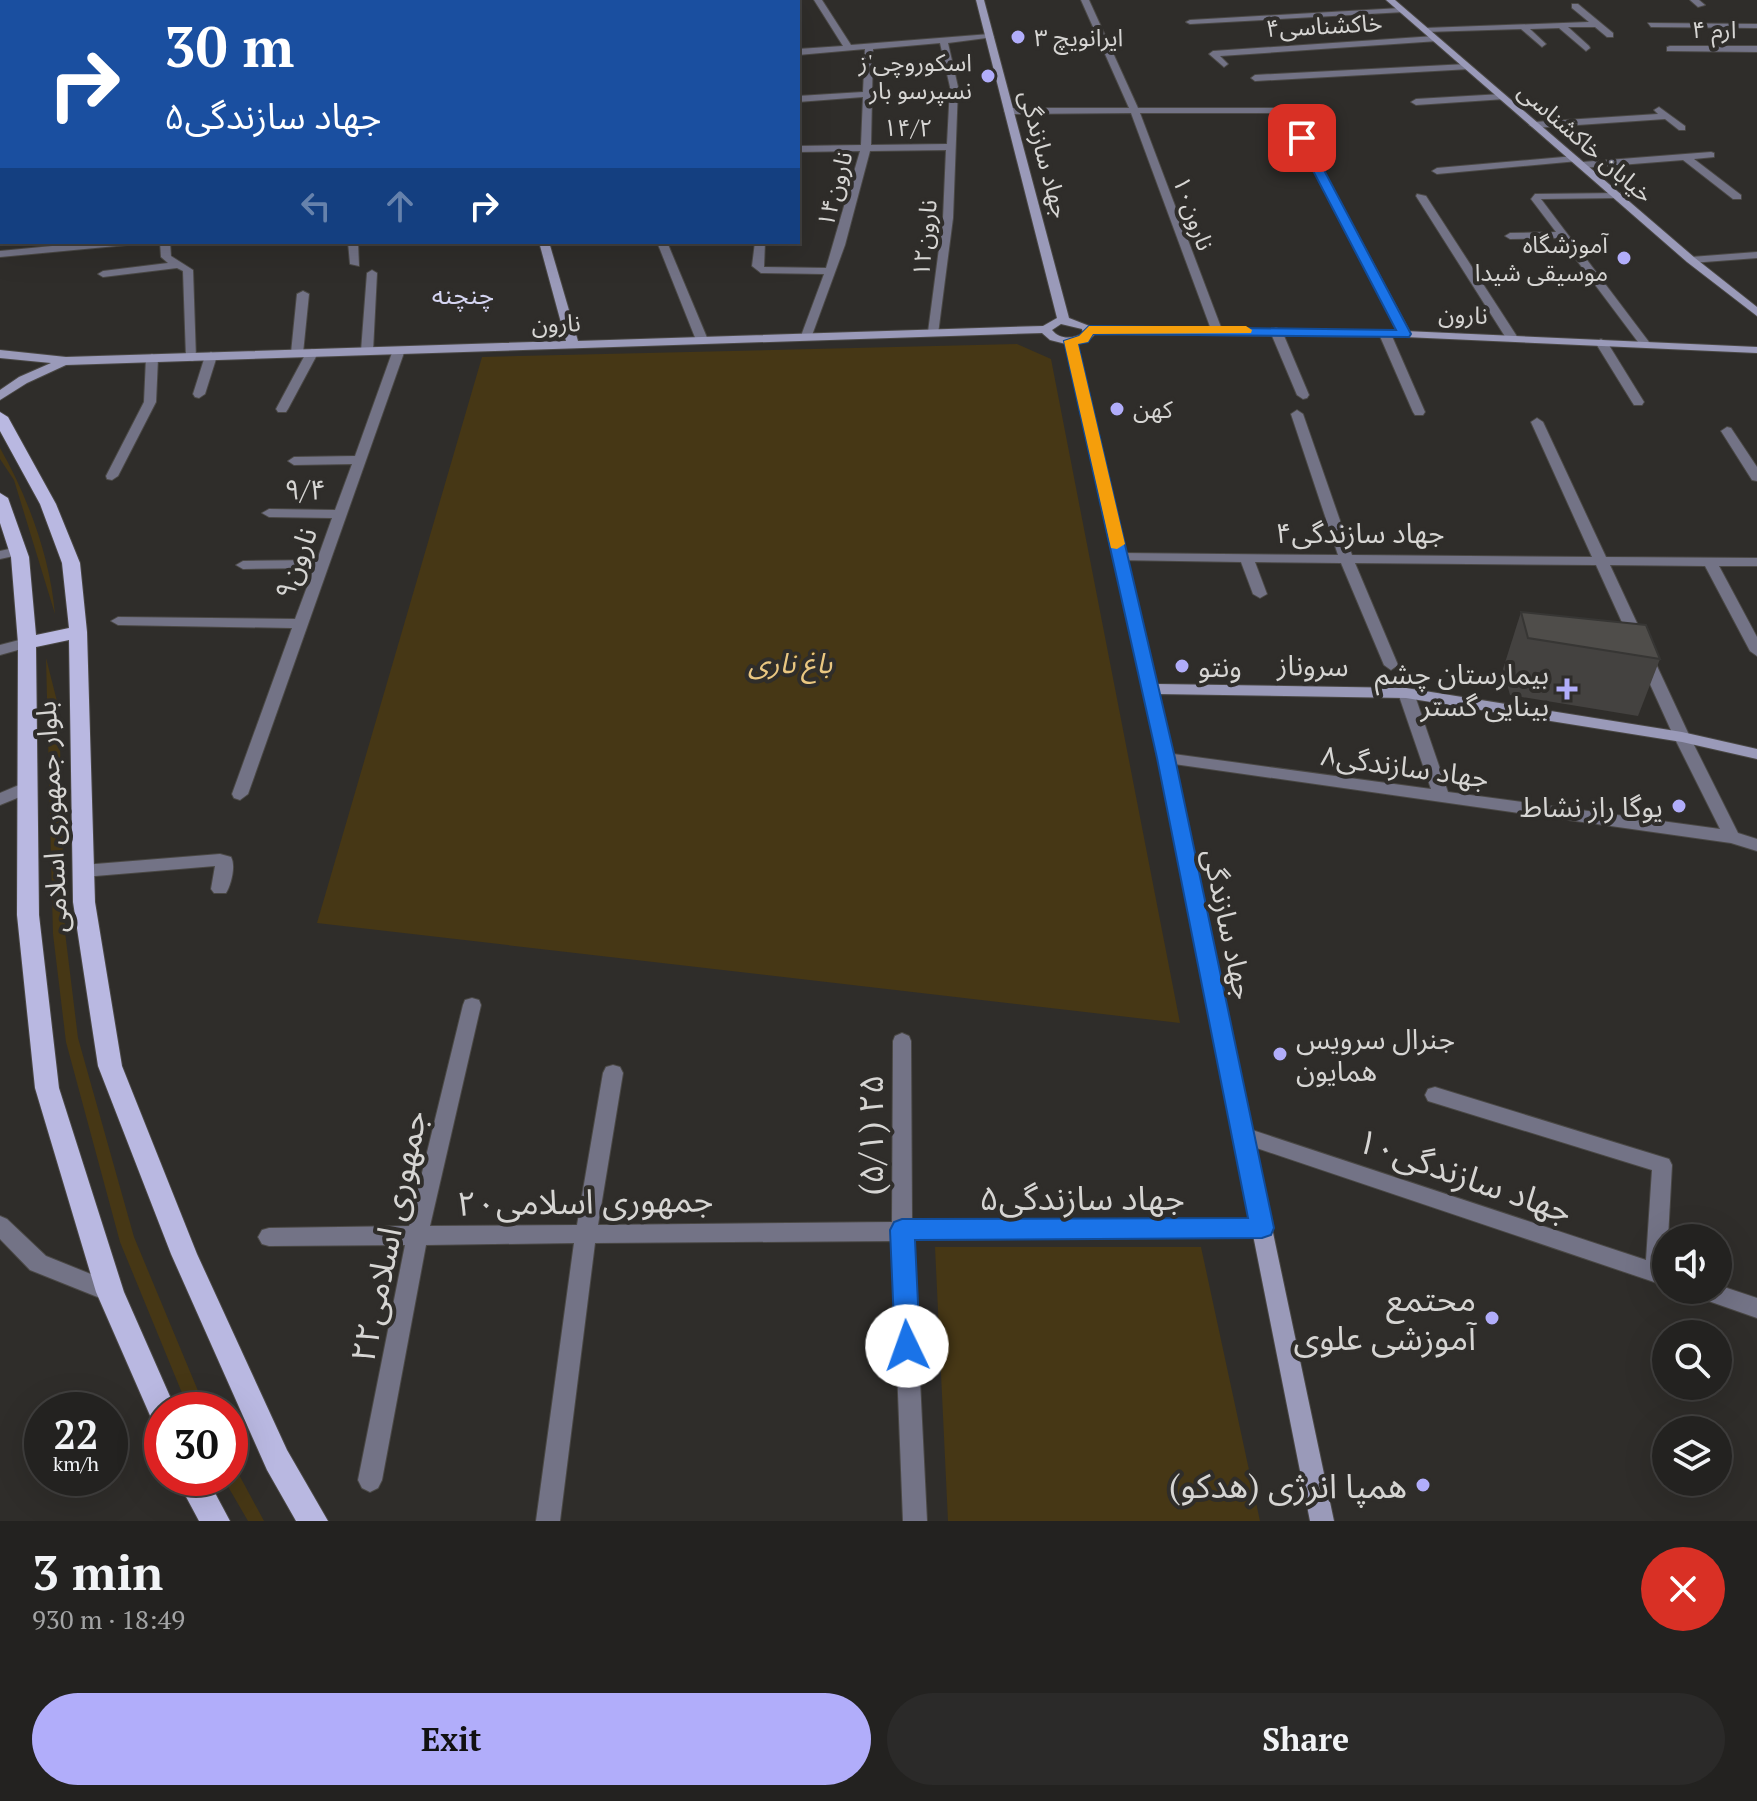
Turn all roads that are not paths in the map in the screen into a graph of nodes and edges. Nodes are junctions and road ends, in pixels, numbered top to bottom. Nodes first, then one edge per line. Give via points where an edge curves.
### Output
1 (818, 0) edge
2 (980, 0) edge
3 (1085, 0) edge
4 (1390, 0) edge
5 (1575, 6) dead end
6 (1265, 7) dead end
7 (1179, 10) dead end
8 (1401, 10) junction
9 (1277, 20) junction
10 (1190, 22) junction
11 (1597, 24) junction
12 (1561, 25) junction
13 (1651, 25) dead end
14 (1757, 26) edge
15 (1523, 27) junction
16 (1425, 30) junction
17 (1196, 31) dead end
18 (1359, 32) dead end
19 (1610, 35) dead end
20 (990, 37) junction
21 (1278, 38) dead end
22 (1435, 39) junction
23 (943, 40) junction
24 (1371, 43) junction
25 (1542, 44) dead end
26 (869, 46) junction
27 (848, 47) junction
28 (1287, 48) junction
29 (1586, 48) dead end
30 (1670, 49) dead end
31 (1757, 49) edge
32 (800, 52) edge
33 (1224, 64) dead end
34 (1467, 67) junction
35 (1255, 78) dead end
36 (867, 94) junction
37 (1502, 97) junction
38 (800, 99) edge
39 (1416, 102) dead end
40 (1654, 107) dead end
41 (1134, 109) junction
42 (1009, 111) junction
43 (1666, 116) junction
44 (1534, 125) junction
45 (1682, 128) dead end
46 (866, 147) junction
47 (951, 147) junction
48 (800, 149) edge
49 (1711, 155) dead end
50 (1442, 157) dead end
51 (1686, 158) junction
52 (1578, 162) junction
53 (1455, 169) junction
54 (1437, 171) dead end
55 (1616, 195) junction
56 (1421, 196) dead end
57 (1737, 197) dead end
58 (1565, 235) junction
59 (1510, 236) dead end
60 (106, 244) edge
61 (165, 244) edge
62 (353, 244) edge
63 (545, 244) edge
64 (663, 244) edge
65 (760, 244) edge
66 (0, 254) edge
67 (1757, 255) edge
68 (1691, 260) junction
69 (355, 264) dead end
70 (183, 267) junction
71 (830, 271) junction
72 (372, 273) dead end
73 (103, 274) dead end
74 (303, 294) dead end
75 (1757, 313) edge
76 (1064, 321) junction
77 (1046, 329) junction
78 (1089, 330) junction
79 (1216, 330) junction
80 (1276, 331) junction
81 (934, 332) junction
82 (1385, 334) junction
83 (1405, 334) junction
84 (807, 336) junction
85 (1512, 338) junction
86 (702, 340) junction
87 (1071, 341) junction
88 (1601, 342) junction
89 (573, 344) junction
90 (1645, 344) junction
91 (399, 350) junction
92 (367, 351) junction
93 (1757, 351) edge
94 (297, 353) junction
95 (312, 353) junction
96 (0, 354) edge
97 (211, 356) junction
98 (192, 357) junction
99 (152, 358) junction
100 (66, 361) junction
101 (199, 394) dead end
102 (1303, 395) dead end
103 (0, 396) edge
104 (1638, 402) dead end
105 (282, 409) dead end
106 (1419, 412) dead end
107 (1297, 414) dead end
108 (0, 417) edge
109 (1537, 422) dead end
110 (1727, 431) dead end
111 (359, 460) junction
112 (294, 461) dead end
113 (112, 476) dead end
114 (1757, 477) edge
115 (0, 498) edge
116 (269, 513) dead end
117 (340, 514) junction
118 (9, 553) edge
119 (1120, 557) junction
120 (1246, 558) junction
121 (1346, 558) junction
122 (1599, 560) junction
123 (1709, 561) junction
124 (1757, 562) edge
125 (322, 564) junction
126 (243, 565) dead end
127 (1260, 594) dead end
128 (118, 621) dead end
129 (301, 624) junction
130 (78, 632) junction
131 (27, 643) junction
132 (0, 650) edge
133 (1757, 651) edge
134 (1391, 665) dead end
135 (1150, 689) junction
136 (1406, 693) junction
137 (1682, 737) junction
138 (1757, 754) edge
139 (1166, 758) junction
140 (26, 788) junction
141 (240, 794) dead end
142 (1442, 798) junction
143 (0, 799) edge
144 (1732, 837) junction
145 (1757, 845) edge
146 (83, 871) junction
147 (220, 889) dead end
148 (472, 1005) dead end
149 (902, 1041) dead end
150 (613, 1073) dead end
151 (1435, 1095) dead end
152 (1243, 1135) junction
153 (1661, 1224) edge
154 (0, 1225) edge
155 (1262, 1228) junction
156 (902, 1230) junction
157 (586, 1233) junction
158 (417, 1235) junction
159 (269, 1237) dead end
160 (1652, 1272) edge
161 (110, 1292) junction
162 (1732, 1299) edge
163 (1757, 1308) edge
164 (154, 1392) edge
165 (370, 1480) dead end
166 (201, 1496) edge
167 (215, 1521) edge
168 (313, 1521) edge
169 (548, 1521) edge
170 (915, 1521) edge
171 (1322, 1521) edge

1 - 27 street
2 - 20 street, جهاد سازندگی
3 - 41 street, نارون۱۰
4 - 8 street, خیابان خاکشناسی
5 - 11 street
6 - 9 street
7 - 10 street
8 - 9 street
8 - 16 street, خیابان خاکشناسی
9 - 10 street
10 - 17 street
11 - 12 street
11 - 19 street
12 - 15 street
12 - 29 street
13 - 14 street
15 - 16 street
15 - 25 street
16 - 22 street, خیابان خاکشناسی
18 - 24 street
20 - 23 street
20 - 42 street, جهاد سازندگی
21 - 28 street
22 - 24 street, خاکشناسی۴
22 - 34 street, خیابان خاکشناسی
23 - 26 street
23 - 47 street, نارون۱۲ via 954,87
24 - 28 street, خاکشناسی۴
26 - 27 street
26 - 36 street, نارون۱۴
27 - 32 street
28 - 33 street, خاکشناسی۴ via 1213,54
30 - 31 street, ارم ۴
34 - 35 street
34 - 37 street, خیابان خاکشناسی
36 - 38 street
36 - 46 street, نارون۱۴
37 - 39 street
37 - 44 street, خیابان خاکشناسی
40 - 43 street
41 - 42 street
41 - 79 street, نارون۱۰
41 - 83 street via 1287,110
42 - 76 street, جهاد سازندگی
43 - 44 street
43 - 45 street
44 - 52 street, خیابان خاکشناسی
46 - 47 street, ۱۴/۲
46 - 48 street, ۱۴/۲
46 - 71 street, نارون۱۴
47 - 81 street, نارون۱۲
49 - 51 street
50 - 53 street
51 - 52 street
51 - 57 street
52 - 53 street
52 - 55 street, خیابان خاکشناسی
53 - 54 street
55 - 58 street via 1537,197
55 - 68 street, خیابان خاکشناسی
56 - 85 street
58 - 59 street
58 - 90 street
60 - 66 street
61 - 70 street via 166,257
62 - 69 street
63 - 89 street
64 - 86 street
65 - 71 street via 761,270
67 - 68 street
68 - 75 street, خیابان خاکشناسی
70 - 73 street
70 - 98 street
71 - 84 street, نارون۱۴
72 - 92 street
74 - 94 street
76 - 77 street
76 - 78 street
77 - 81 street, نارون
77 - 87 street via 1053,338
78 - 79 street, نارون
78 - 87 street via 1083,339
79 - 80 street, نارون
80 - 82 street, نارون
80 - 102 street
81 - 84 street, نارون
82 - 83 street, نارون
82 - 106 street
83 - 85 street, نارون
84 - 86 street, نارون
85 - 88 street, نارون
86 - 89 street, نارون
87 - 119 street, جهاد سازندگی
88 - 90 street, نارون
88 - 104 street
89 - 91 street, نارون
90 - 93 street, نارون
91 - 92 street, نارون
91 - 111 street, نارون۹
92 - 95 street, نارون
94 - 95 street, نارون
94 - 97 street, نارون
95 - 105 street
96 - 100 street
97 - 98 street, نارون
97 - 101 street
98 - 99 street, نارون
99 - 100 street, نارون
99 - 113 street via 150,402
100 - 103 street
107 - 121 street
108 - 130 main road, بلوار جمهوری اسلامی via 48,504 71,563
109 - 122 street
110 - 114 street
111 - 112 street
111 - 117 street, نارون۹
115 - 118 main road, بلوار جمهوری اسلامی
116 - 117 street, ۹/۴
117 - 125 street, نارون۹
118 - 131 main road, بلوار جمهوری اسلامی
119 - 120 street, جهاد سازندگی۴
119 - 135 street, جهاد سازندگی
120 - 121 street, جهاد سازندگی۴
120 - 127 street
121 - 122 street, جهاد سازندگی۴
121 - 134 street
122 - 123 street, جهاد سازندگی۴
122 - 137 street
123 - 124 street, جهاد سازندگی۴
123 - 133 street
125 - 126 street
125 - 129 street, نارون۹
128 - 129 street
129 - 141 street, نارون۹
130 - 131 main road
130 - 146 main road, بلوار جمهوری اسلامی
131 - 132 street
131 - 140 main road, بلوار جمهوری اسلامی
135 - 136 street, سروناز
135 - 139 street, جهاد سازندگی
136 - 137 street, سروناز
136 - 142 street
137 - 138 street, سروناز
137 - 144 street
139 - 142 street, جهاد سازندگی۸
139 - 152 street, جهاد سازندگی
140 - 143 street
140 - 161 main road, بلوار جمهوری اسلامی via 28,915 47,1088
142 - 144 street, جهاد سازندگی۸
144 - 145 street, جهاد سازندگی۸
146 - 147 street via 220,860 227,866
146 - 168 main road, بلوار جمهوری اسلامی via 110,1066 184,1254 277,1460
148 - 158 street, جمهوری اسلامی۲۲
149 - 156 street, (۵/۱) ۲۵
150 - 157 street
151 - 153 street via 1662,1165
152 - 155 street, جهاد سازندگی
152 - 160 street, جهاد سازندگی۱۰
154 - 161 street via 38,1263
155 - 156 street, جهاد سازندگی۵
155 - 171 street, جهاد سازندگی
156 - 157 street, جمهوری اسلامی۲۰
156 - 170 street, (۵/۱) ۲۵
157 - 158 street, جمهوری اسلامی۲۰
157 - 169 street
158 - 159 street, جمهوری اسلامی۲۰
158 - 165 street, جمهوری اسلامی۲۲
161 - 164 main road, بلوار جمهوری اسلامی
162 - 163 street
166 - 167 main road

